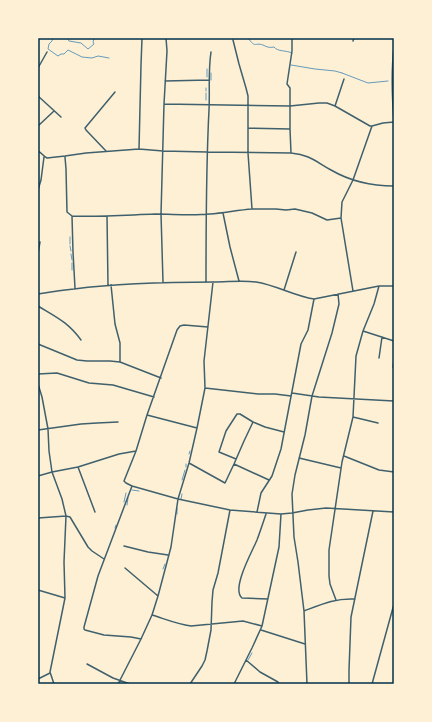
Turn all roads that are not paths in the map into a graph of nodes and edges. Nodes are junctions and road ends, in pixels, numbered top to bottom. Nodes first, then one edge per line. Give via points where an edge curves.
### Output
1 (142, 38) edge
2 (166, 38) edge
3 (292, 38) edge
4 (354, 38) edge
5 (233, 40) dead end
6 (353, 41) dead end
7 (394, 47) edge
8 (47, 52) dead end
9 (211, 52) dead end
10 (38, 68) edge
11 (344, 79) dead end
12 (210, 80) junction
13 (165, 81) junction
14 (115, 92) dead end
15 (38, 96) edge
16 (164, 104) junction
17 (209, 104) junction
18 (248, 105) junction
19 (290, 106) junction
20 (335, 106) junction
21 (54, 111) junction
22 (61, 117) dead end
23 (394, 122) edge
24 (38, 126) edge
25 (372, 126) junction
26 (248, 128) junction
27 (290, 129) junction
28 (140, 149) junction
29 (38, 151) edge
30 (106, 151) junction
31 (163, 151) junction
32 (207, 152) junction
33 (248, 153) junction
34 (290, 153) junction
35 (65, 156) junction
36 (44, 157) junction
37 (353, 180) junction
38 (394, 186) edge
39 (38, 190) edge
40 (252, 209) junction
41 (223, 213) junction
42 (161, 214) junction
43 (207, 214) junction
44 (72, 216) junction
45 (107, 216) junction
46 (341, 218) junction
47 (40, 242) dead end
48 (296, 252) dead end
49 (38, 253) edge
50 (239, 281) junction
51 (163, 282) junction
52 (206, 282) junction
53 (213, 282) junction
54 (108, 285) junction
55 (111, 285) junction
56 (379, 286) junction
57 (394, 286) edge
58 (75, 288) junction
59 (284, 290) junction
60 (353, 291) junction
61 (38, 294) edge
62 (338, 294) junction
63 (314, 299) junction
64 (38, 306) edge
65 (208, 327) junction
66 (363, 331) junction
67 (382, 337) junction
68 (81, 340) dead end
69 (394, 341) edge
70 (38, 344) edge
71 (379, 358) dead end
72 (394, 360) edge
73 (120, 362) junction
74 (393, 367) edge
75 (38, 374) edge
76 (161, 378) junction
77 (38, 384) edge
78 (205, 388) junction
79 (292, 395) junction
80 (312, 396) junction
81 (154, 397) junction
82 (354, 399) junction
83 (394, 401) edge
84 (147, 415) junction
85 (353, 417) junction
86 (118, 422) dead end
87 (254, 422) junction
88 (378, 423) dead end
89 (197, 428) junction
90 (48, 429) junction
91 (38, 430) edge
92 (284, 432) junction
93 (136, 451) junction
94 (344, 456) junction
95 (299, 458) junction
96 (236, 459) junction
97 (189, 463) junction
98 (234, 464) junction
99 (78, 467) junction
100 (341, 468) junction
101 (52, 472) junction
102 (394, 472) edge
103 (38, 476) edge
104 (270, 480) junction
105 (132, 486) junction
106 (178, 499) junction
107 (335, 508) junction
108 (230, 510) junction
109 (373, 511) junction
110 (95, 512) dead end
111 (394, 512) edge
112 (257, 513) junction
113 (266, 513) junction
114 (281, 514) junction
115 (292, 514) junction
116 (66, 516) junction
117 (38, 518) edge
118 (124, 546) dead end
119 (168, 555) junction
120 (104, 559) junction
121 (124, 568) dead end
122 (38, 590) edge
123 (158, 596) junction
124 (65, 598) junction
125 (268, 599) junction
126 (355, 599) junction
127 (336, 600) junction
128 (394, 604) edge
129 (304, 611) junction
130 (152, 615) junction
131 (211, 624) junction
132 (262, 626) junction
133 (260, 630) junction
134 (141, 639) junction
135 (305, 644) junction
136 (246, 660) junction
137 (87, 664) dead end
138 (50, 673) junction
139 (38, 679) edge
140 (119, 681) junction
141 (54, 684) edge
142 (118, 684) edge
143 (130, 684) edge
144 (190, 684) edge
145 (234, 684) edge
146 (279, 684) edge
147 (307, 684) edge
148 (349, 684) edge
149 (372, 684) edge

1 - 28 street
2 - 13 street
3 - 19 street via 286,84 290,88
4 - 6 street
5 - 18 street
7 - 23 street
8 - 10 street
9 - 12 street
11 - 20 street
12 - 13 street
12 - 17 street
13 - 16 street
14 - 30 street via 85,128
15 - 21 street
16 - 17 street
16 - 31 street
17 - 18 street
17 - 32 street
18 - 19 street
18 - 26 street
19 - 20 street via 319,103
19 - 27 street
20 - 25 street
21 - 22 street
21 - 24 street
23 - 25 street
25 - 37 street
26 - 27 street
26 - 33 street
27 - 34 street
28 - 30 street
28 - 31 street
29 - 36 street
30 - 35 street
31 - 32 street
31 - 42 street
32 - 33 street
32 - 43 street
33 - 34 street
33 - 40 street
34 - 37 street via 308,156 331,171
35 - 36 street
35 - 44 street via 67,212
36 - 39 street
37 - 38 street
37 - 46 street via 342,202
40 - 41 street
40 - 46 street via 298,209 327,220
41 - 43 street
41 - 50 street
42 - 43 street
42 - 45 street
42 - 51 street
43 - 52 street
44 - 45 street
44 - 58 street
45 - 54 street
46 - 60 street
47 - 49 street
48 - 59 street
50 - 53 street
50 - 59 street via 256,282
51 - 52 street
51 - 55 street
52 - 53 street
53 - 65 street
54 - 55 street
54 - 58 street
55 - 73 street via 115,324 120,343
56 - 57 street
56 - 60 street
56 - 66 street
58 - 61 street
59 - 63 street
60 - 62 street
62 - 63 street
62 - 80 street via 339,304 332,333
63 - 79 street via 308,330 301,344
64 - 68 street via 66,323
65 - 76 street via 180,326
65 - 78 street via 204,361
66 - 67 street
66 - 82 street via 356,356
67 - 69 street
67 - 71 street
70 - 73 street via 77,360
72 - 74 street
73 - 76 street
75 - 81 street via 57,373 89,383 113,385
76 - 81 street
77 - 90 street
78 - 79 street
78 - 89 street
79 - 80 street
79 - 92 street
80 - 82 street
80 - 95 street
81 - 84 street
82 - 83 street
82 - 85 street
84 - 89 street
84 - 93 street
85 - 88 street
85 - 94 street
86 - 90 street
87 - 92 street
87 - 96 street
87 - 96 street via 237,414 226,431 219,452
89 - 97 street
90 - 91 street
90 - 101 street
92 - 104 street
93 - 99 street
93 - 105 street via 124,481
94 - 100 street
94 - 102 street via 379,470
95 - 100 street
95 - 115 street via 292,494
96 - 98 street
97 - 98 street via 223,483 226,482
97 - 106 street
98 - 104 street
99 - 101 street
99 - 110 street
100 - 107 street
101 - 103 street
101 - 116 street
104 - 112 street via 261,494
105 - 106 street
105 - 120 street
106 - 108 street
106 - 119 street
107 - 109 street
107 - 115 street
107 - 127 street via 328,563 330,584
108 - 112 street
108 - 131 street via 212,602
109 - 111 street
109 - 126 street
112 - 113 street
113 - 114 street
113 - 125 street via 244,568 239,595 242,598
114 - 115 street
114 - 125 street via 279,547
115 - 129 street
116 - 117 street
116 - 120 street via 70,517 88,547
116 - 124 street
118 - 119 street
119 - 123 street
120 - 134 street via 84,629 104,635
121 - 123 street
122 - 124 street
123 - 130 street
124 - 138 street
125 - 132 street
126 - 127 street
126 - 148 street via 351,618
127 - 129 street
128 - 149 street
129 - 135 street
130 - 131 street via 191,626
130 - 134 street
131 - 132 street via 243,621
131 - 144 street via 205,660
132 - 133 street
133 - 135 street
133 - 136 street
134 - 140 street
135 - 147 street
136 - 145 street
136 - 146 street
137 - 140 street
138 - 139 street
138 - 141 street
140 - 142 street
140 - 143 street

